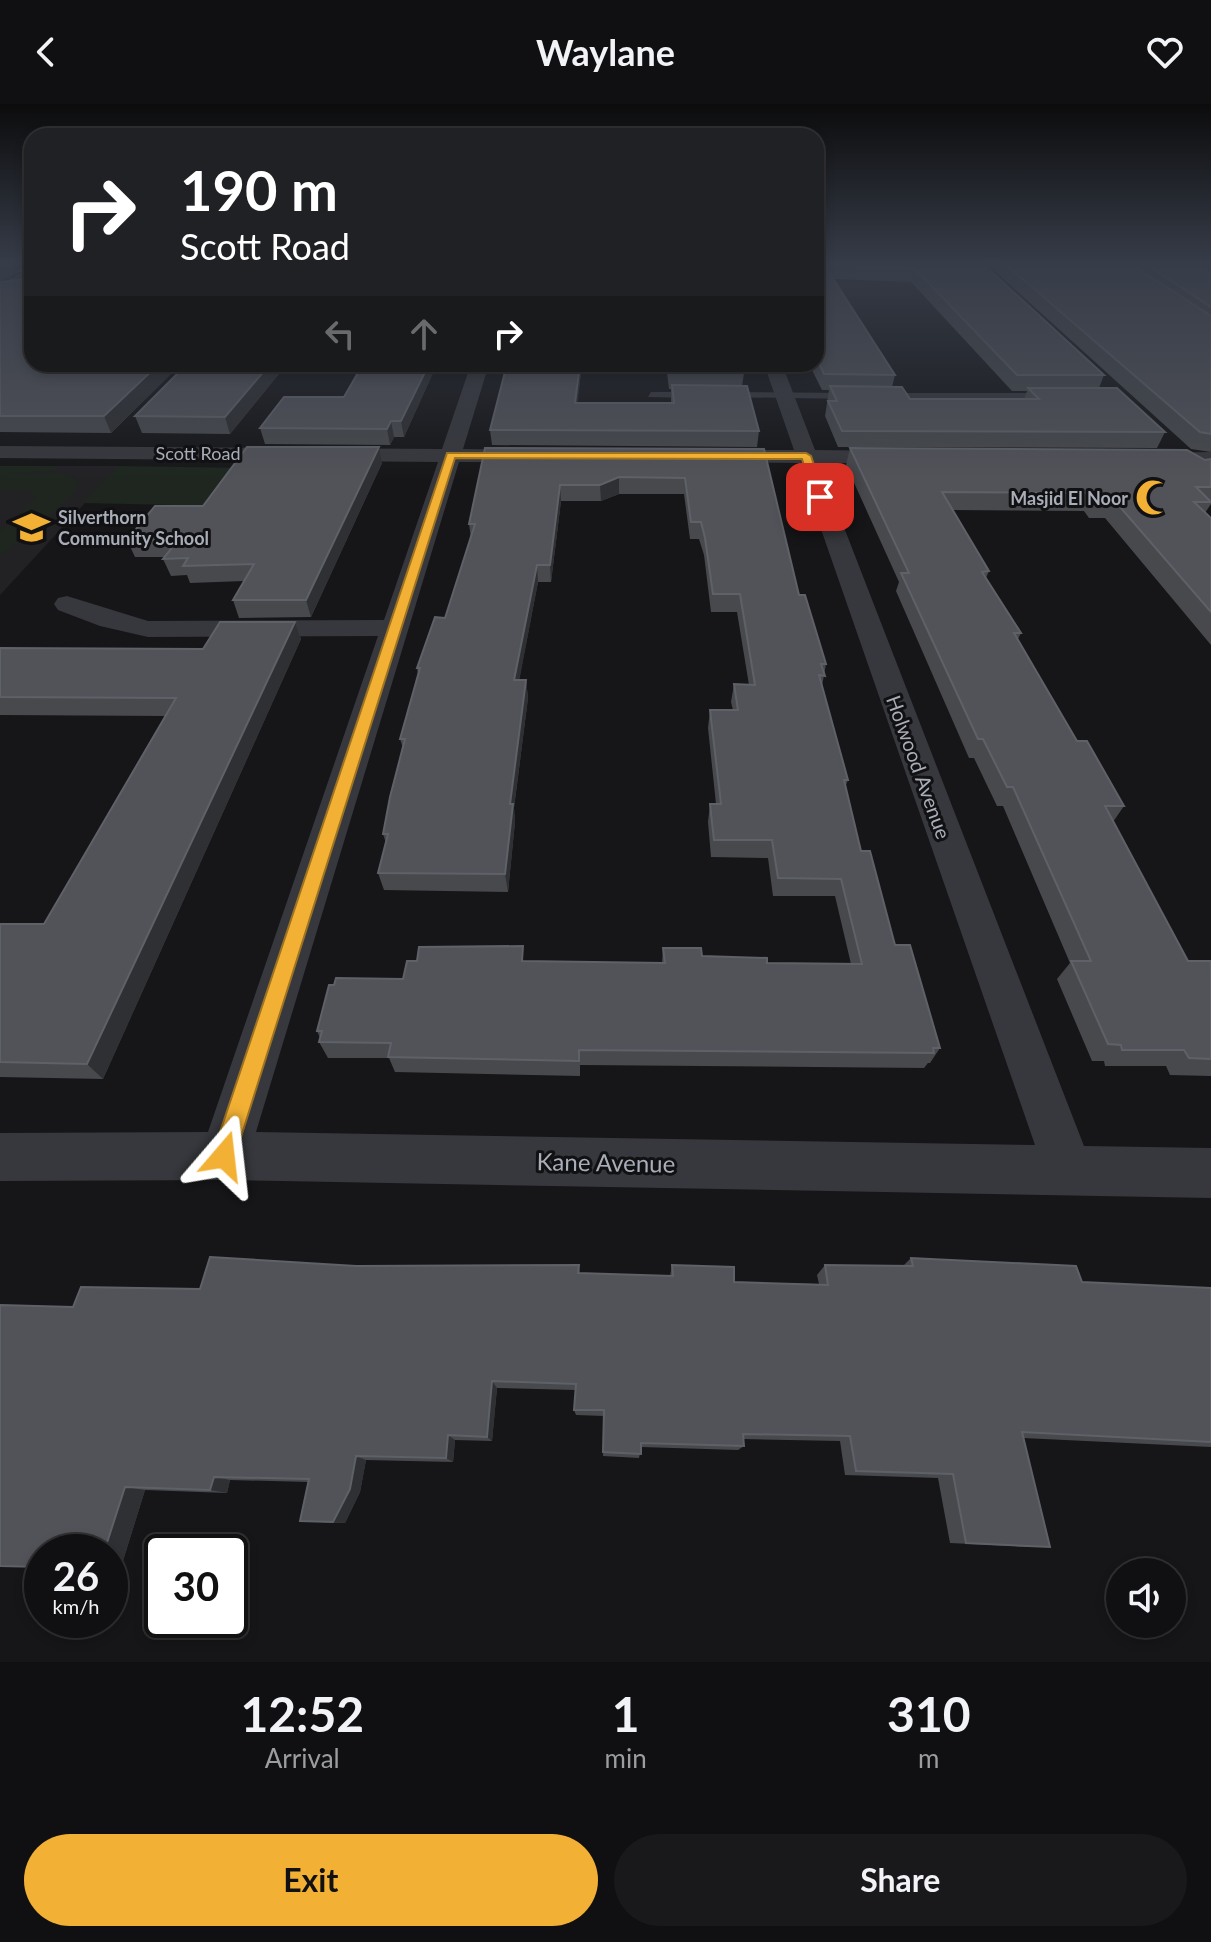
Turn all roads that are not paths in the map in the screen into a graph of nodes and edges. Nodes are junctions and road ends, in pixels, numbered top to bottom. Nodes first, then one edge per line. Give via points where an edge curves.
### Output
1 (477, 372) edge
2 (776, 372) edge
3 (651, 395) dead end
4 (785, 395) junction
5 (1055, 396) edge
6 (132, 428) edge
7 (1160, 436) edge
8 (0, 452) edge
9 (108, 452) junction
10 (451, 455) junction
11 (552, 456) edge
12 (691, 456) edge
13 (806, 456) junction
14 (923, 457) edge
15 (1121, 458) edge
16 (1186, 459) junction
17 (1207, 467) edge
18 (67, 604) dead end
19 (394, 628) junction
20 (224, 1156) junction
21 (0, 1157) edge
22 (1069, 1169) junction
23 (1211, 1173) edge

1 - 10 street
2 - 4 street, Holwood Avenue
3 - 4 lane
4 - 5 lane
4 - 13 street, Holwood Avenue
6 - 9 street
7 - 16 street
8 - 9 street, Scott Road
9 - 10 street, Scott Road
10 - 11 street, Scott Road
10 - 19 street
12 - 13 street
13 - 14 street
13 - 22 street, Holwood Avenue
15 - 16 street
16 - 17 street
18 - 19 street via 148,629
19 - 20 street
20 - 21 street, Kane Avenue
20 - 22 street, Kane Avenue
22 - 23 street, Kane Avenue

